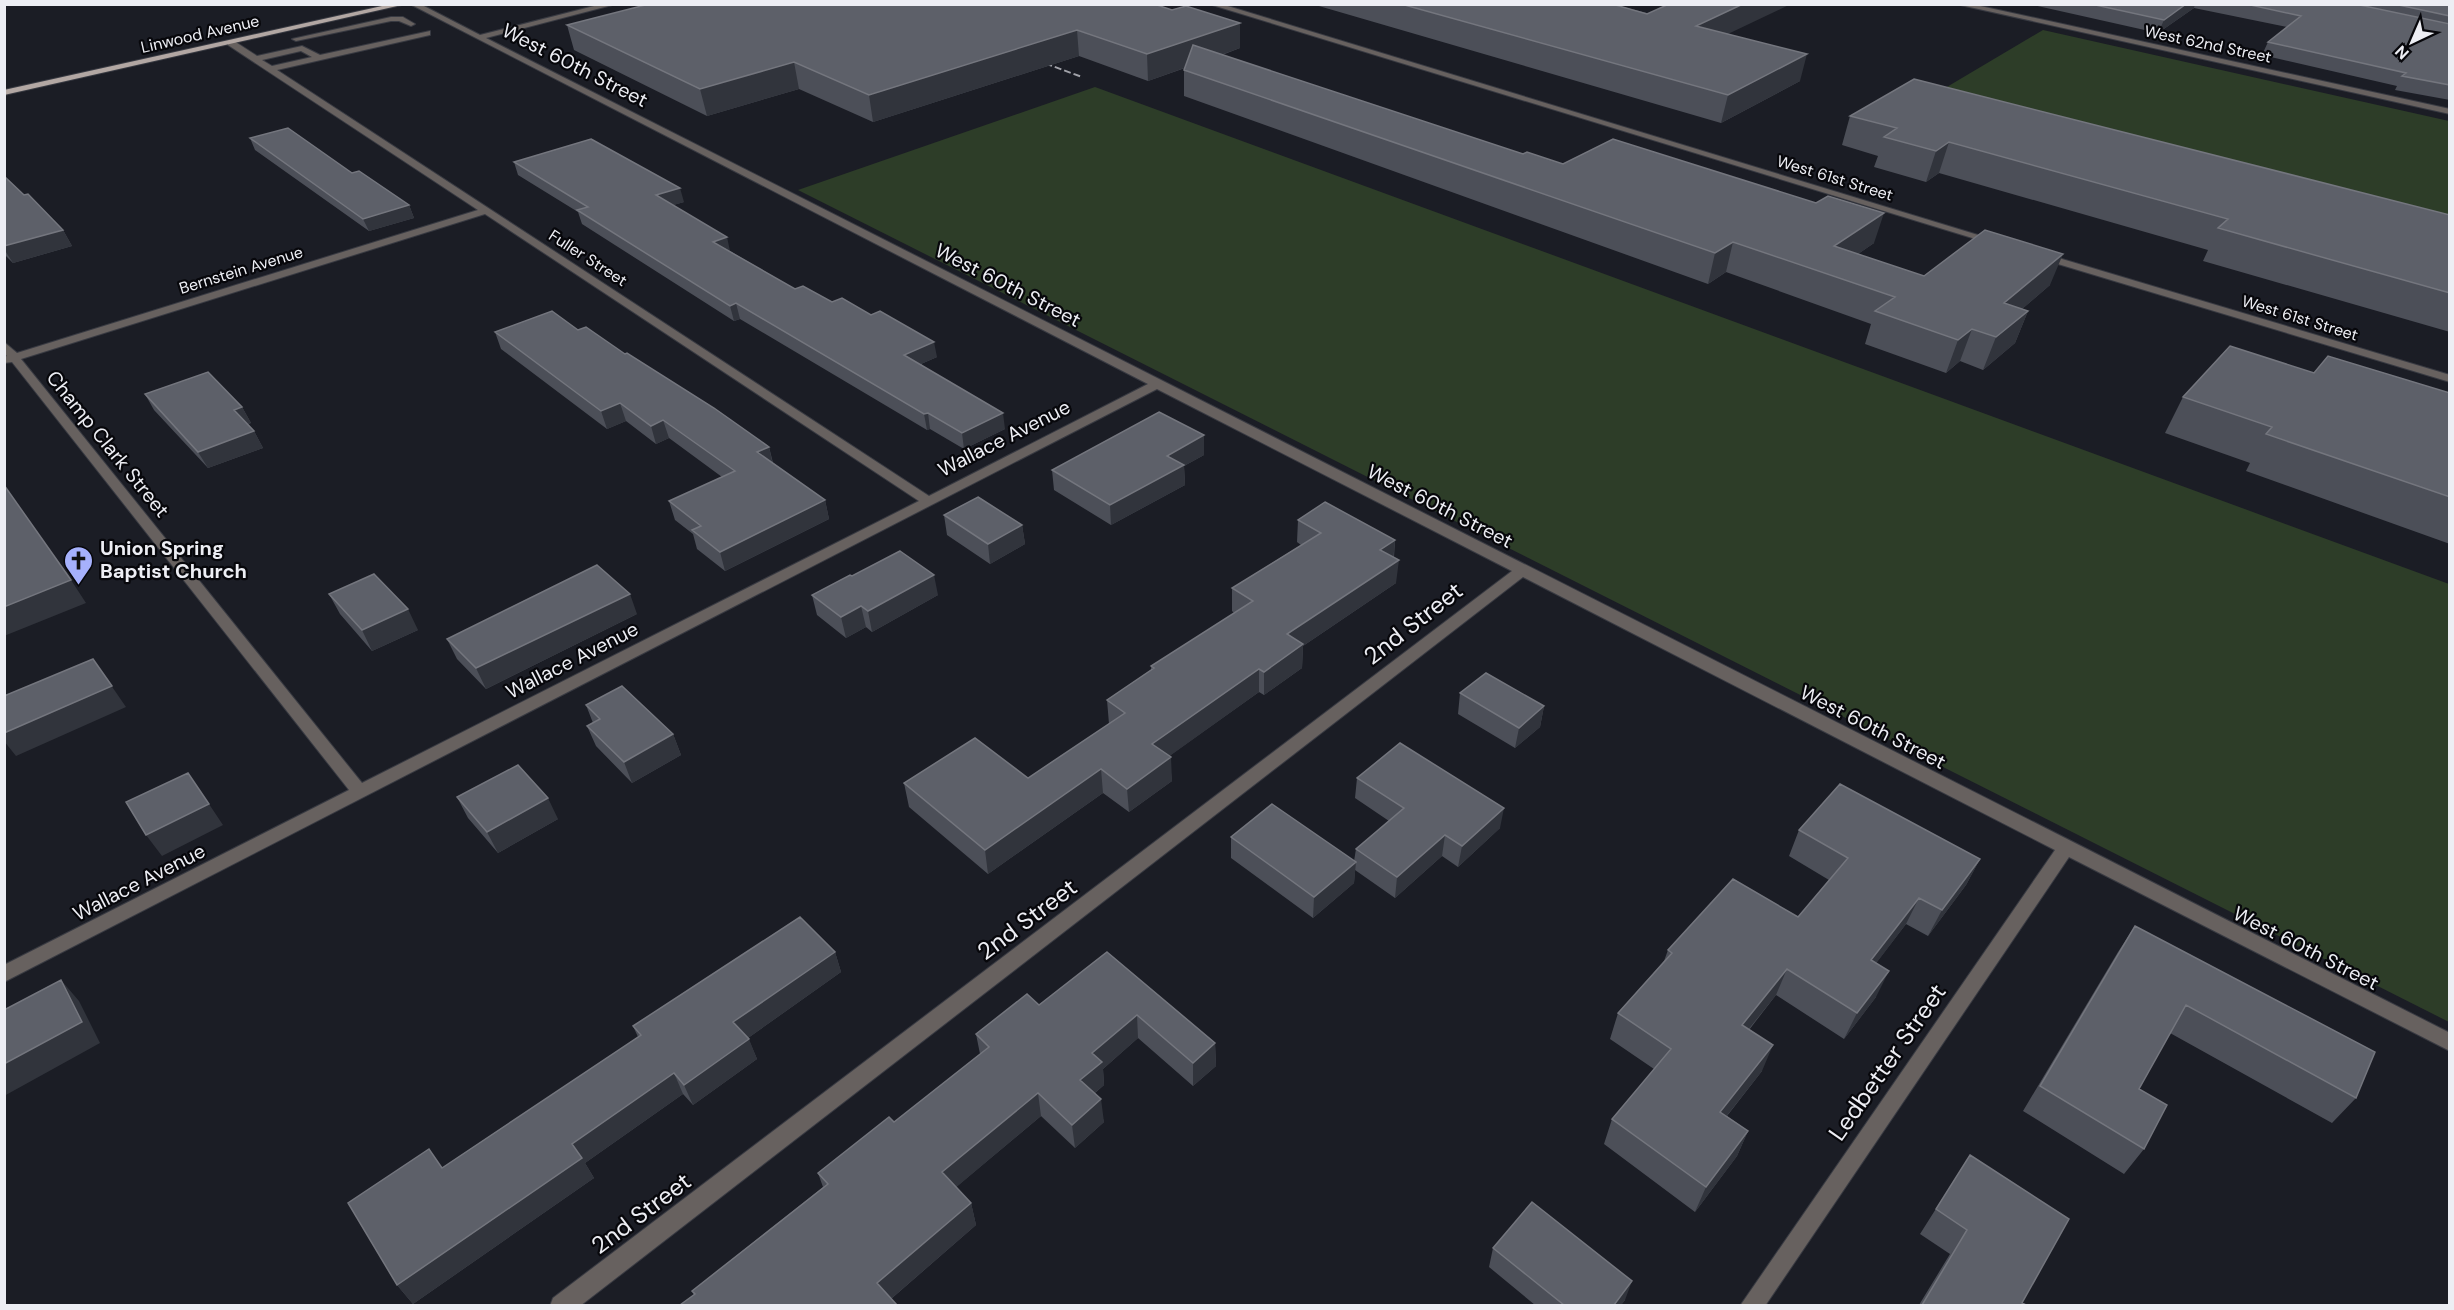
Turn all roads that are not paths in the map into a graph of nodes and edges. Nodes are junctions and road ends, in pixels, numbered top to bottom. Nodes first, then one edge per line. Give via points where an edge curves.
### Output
1 (403, 4) edge
2 (413, 4) edge
3 (613, 4) edge
4 (1212, 4) edge
5 (1959, 4) edge
6 (420, 22) dead end
7 (411, 24) junction
8 (441, 25) junction
9 (290, 30) junction
10 (427, 33) junction
11 (479, 38) junction
12 (296, 39) junction
13 (231, 43) junction
14 (302, 48) junction
15 (319, 58) junction
16 (256, 59) junction
17 (271, 69) junction
18 (4, 93) edge
19 (2450, 112) edge
20 (488, 210) junction
21 (2003, 244) edge
22 (2037, 254) edge
23 (4, 345) edge
24 (9, 359) edge
25 (2450, 379) edge
26 (1158, 384) junction
27 (927, 500) junction
28 (1523, 570) junction
29 (361, 793) junction
30 (2066, 847) junction
31 (4, 974) edge
32 (2450, 1043) edge
33 (561, 1305) edge
34 (1751, 1305) edge

1 - 9 main road, Linwood Avenue
2 - 8 street, West 60th Street
3 - 11 street
4 - 21 street, West 61st Street
5 - 19 street, West 62nd Street
6 - 7 street
7 - 10 street
7 - 12 street via 391,19
8 - 10 street
8 - 11 street, West 60th Street
9 - 12 street
9 - 13 main road, Linwood Avenue
10 - 15 street
11 - 26 street, West 60th Street
12 - 14 street
13 - 16 street, Fuller Street
13 - 18 main road, Linwood Avenue
14 - 15 street
14 - 16 street
15 - 17 street
16 - 17 street, Fuller Street
17 - 20 street, Fuller Street
20 - 24 street, Bernstein Avenue
20 - 27 street, Fuller Street
22 - 25 street, West 61st Street
23 - 24 street, Champ Clark Street
24 - 29 street, Champ Clark Street
26 - 27 street, Wallace Avenue
26 - 28 street, West 60th Street
27 - 29 street, Wallace Avenue
28 - 30 street, West 60th Street
28 - 33 street, 2nd Street
29 - 31 street, Wallace Avenue
30 - 32 street, West 60th Street
30 - 34 street, Ledbetter Street

